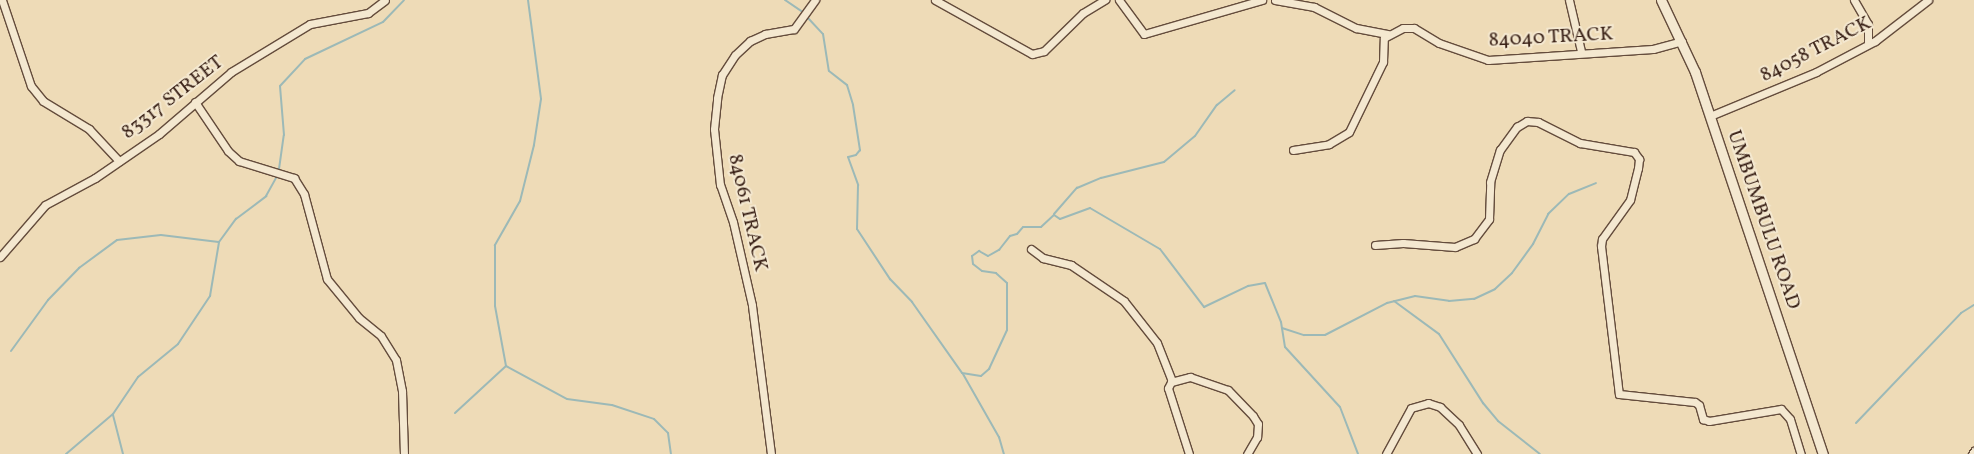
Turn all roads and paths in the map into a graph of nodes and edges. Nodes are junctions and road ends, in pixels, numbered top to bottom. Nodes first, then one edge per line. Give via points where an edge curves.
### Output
1 (2, 0) edge
2 (385, 0) edge
3 (815, 0) edge
4 (935, 0) edge
5 (1105, 0) edge
6 (1119, 0) edge
7 (1262, 0) edge
8 (1275, 0) edge
9 (1569, 0) edge
10 (1661, 0) edge
11 (1854, 0) edge
12 (1928, 0) edge
13 (1388, 34) junction
14 (1682, 41) junction
15 (1868, 43) junction
16 (1581, 52) junction
17 (195, 102) junction
18 (1710, 116) junction
19 (1293, 150) dead end
20 (120, 161) junction
21 (1375, 245) dead end
22 (1031, 249) dead end
23 (0, 256) edge
24 (1172, 381) junction
25 (404, 454) edge
26 (771, 454) edge
27 (1189, 454) edge
28 (1247, 454) edge
29 (1386, 454) edge
30 (1477, 454) edge
31 (1802, 454) edge
32 (1823, 454) edge

1 - 20 street via 32,86 43,101 89,129
2 - 17 street, 83317 STREET via 368,13 310,24 232,72
3 - 26 street, 84061 TRACK via 794,29 765,34 750,41 735,55 722,75 717,98 714,129 720,185 733,222 752,305
4 - 5 street via 1032,54 1044,51 1083,12
6 - 7 street via 1144,34
8 - 13 street via 1314,7 1356,28
9 - 16 street
10 - 14 main road, UMBUMBULU ROAD
11 - 15 street via 1868,24
12 - 15 street, 84058 TRACK via 1879,39
13 - 16 street, 84040 TRACK via 1414,28 1439,43 1488,60
13 - 19 street via 1384,38 1383,62 1349,132 1329,144
14 - 16 street, 84040 TRACK via 1653,48
14 - 18 main road, UMBUMBULU ROAD
15 - 18 street, 84058 TRACK via 1816,72
17 - 20 street, 83317 STREET via 175,122
17 - 25 street via 228,151 239,161 294,178 304,194 327,279 359,318 381,336 396,360 402,391
18 - 32 main road, UMBUMBULU ROAD
20 - 23 street, 83317 STREET via 45,205
21 - 31 street via 1408,243 1455,247 1474,239 1489,219 1490,182 1500,150 1517,127 1527,122 1538,122 1580,143 1630,151 1639,159 1635,187 1630,200 1602,239 1601,246 1619,394 1694,402 1699,405 1703,419 1709,421 1781,409 1790,419
22 - 24 street via 1043,258 1070,265 1124,301 1157,344
24 - 27 street via 1169,396 1182,426
24 - 28 street via 1190,377 1228,390 1258,424 1257,437
29 - 30 street via 1411,408 1428,403 1440,407 1459,425

